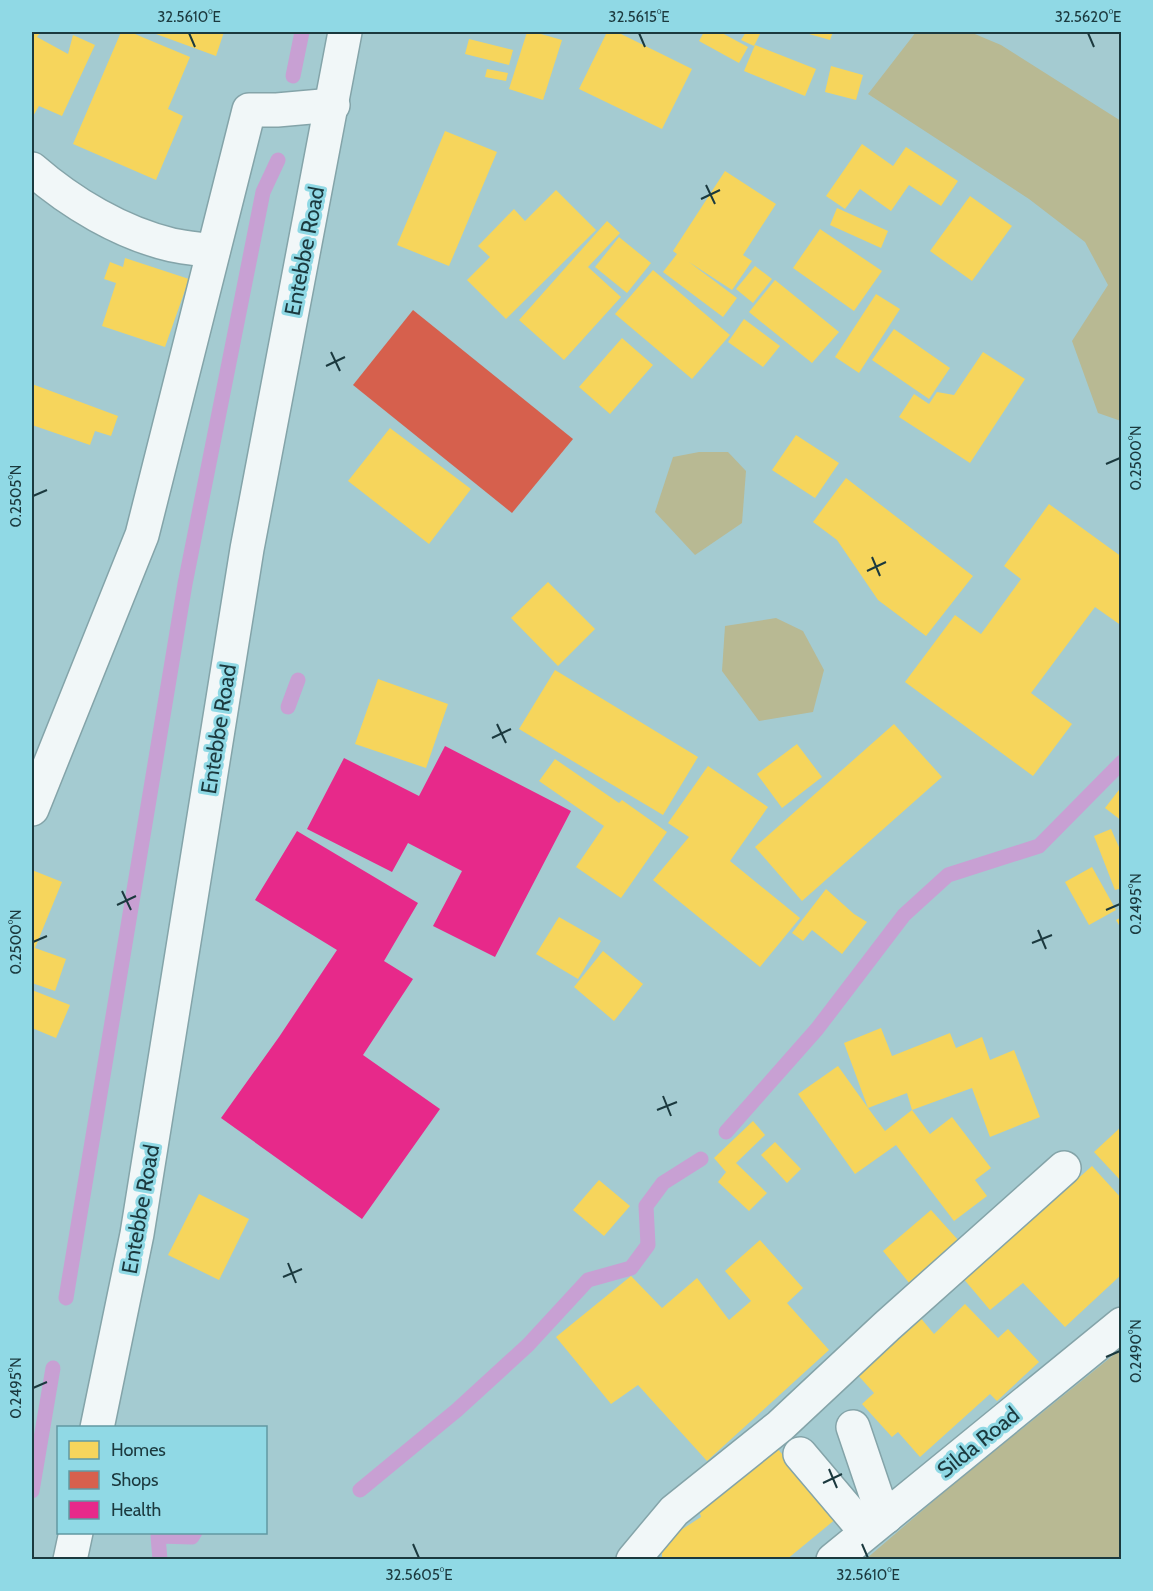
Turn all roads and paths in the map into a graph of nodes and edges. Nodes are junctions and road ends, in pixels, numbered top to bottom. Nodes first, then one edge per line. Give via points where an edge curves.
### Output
1 (345, 32) edge
2 (333, 105) junction
3 (32, 169) edge
4 (213, 250) junction
5 (32, 809) edge
6 (1064, 1168) dead end
7 (1122, 1324) edge
8 (97, 1426) edge
9 (853, 1427) dead end
10 (800, 1454) dead end
11 (876, 1525) junction
12 (76, 1534) edge
13 (70, 1560) edge
14 (633, 1560) edge
15 (833, 1560) edge

1 - 2 street, Entebbe Road
2 - 4 street via 249,110
2 - 8 street, Entebbe Road via 247,549 136,1234
3 - 4 street via 59,192 120,227 171,245
4 - 5 street via 142,535
6 - 14 street via 780,1426 674,1511
7 - 11 street, Silda Road
9 - 11 street via 876,1495
10 - 11 street
11 - 15 street, Silda Road
12 - 13 street

